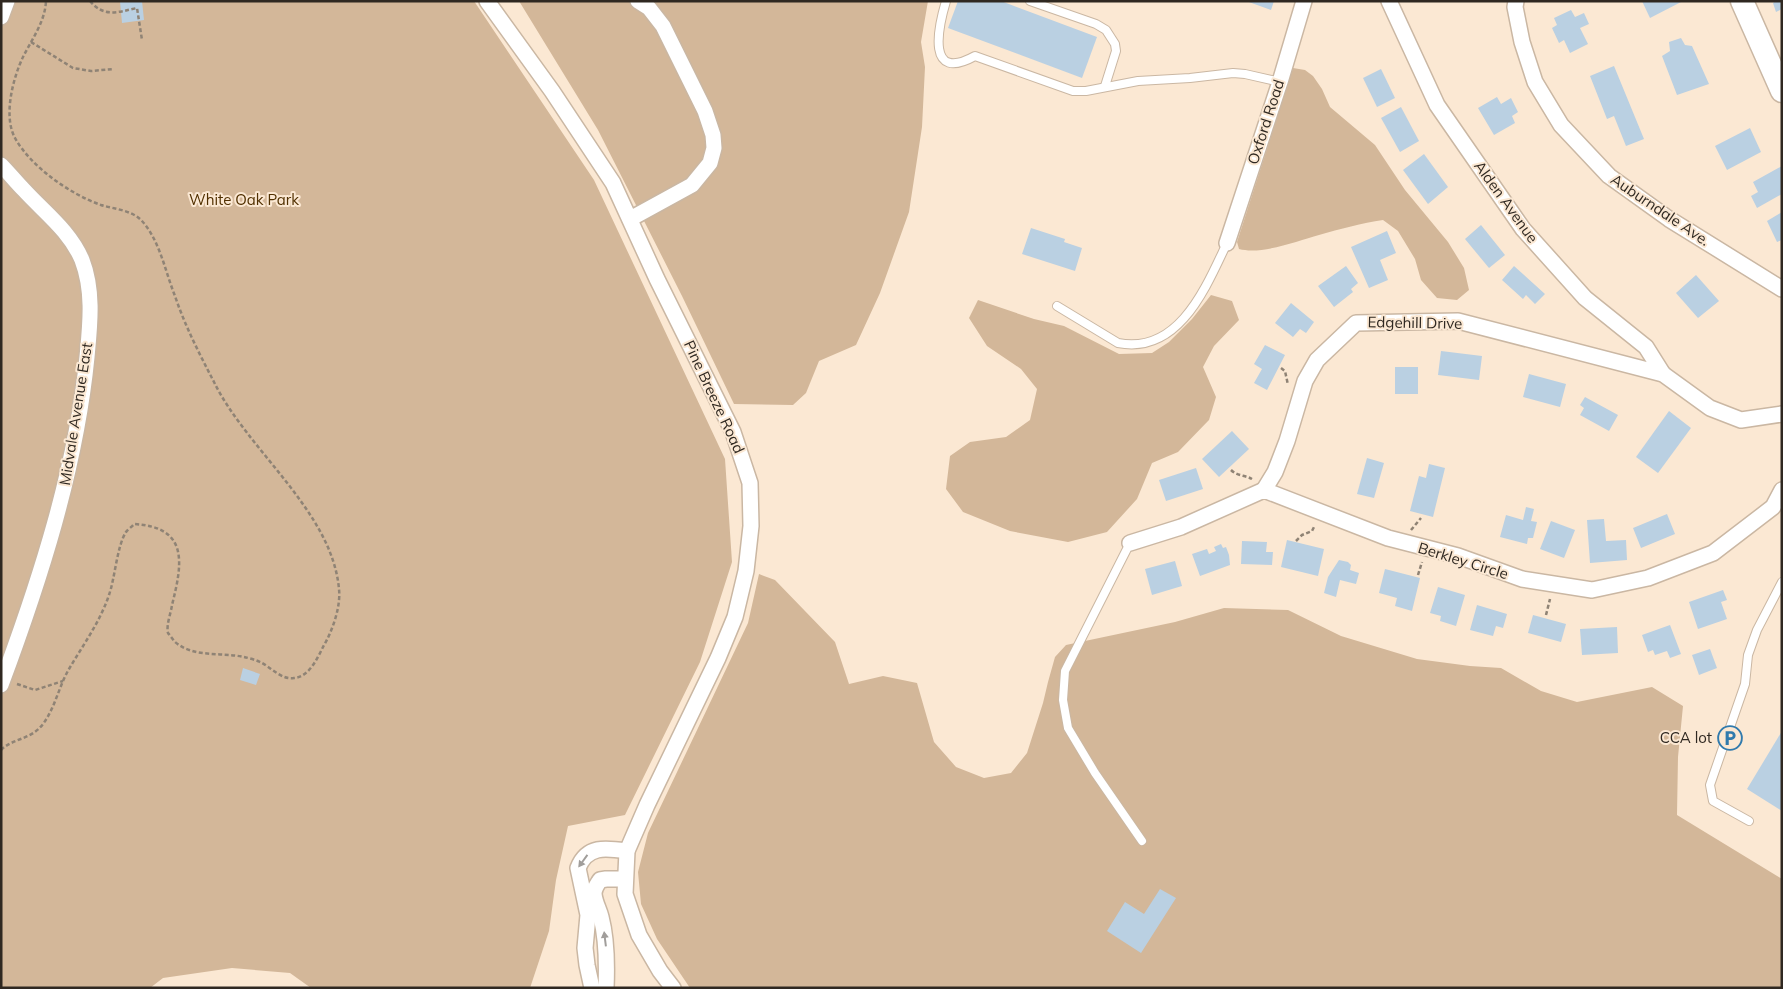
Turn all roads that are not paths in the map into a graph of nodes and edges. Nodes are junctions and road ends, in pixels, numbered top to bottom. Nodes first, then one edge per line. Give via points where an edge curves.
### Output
1 (7, 1) edge
2 (486, 1) edge
3 (638, 1) edge
4 (946, 1) edge
5 (1030, 1) edge
6 (1304, 1) edge
7 (1389, 1) edge
8 (1516, 1) edge
9 (1742, 1) edge
10 (1, 17) edge
11 (1280, 82) junction
12 (1105, 86) junction
13 (1782, 91) edge
14 (1, 165) edge
15 (630, 219) junction
16 (1227, 243) joint
17 (1782, 290) edge
18 (1057, 306) dead end
19 (1663, 374) junction
20 (1782, 414) edge
21 (1260, 487) junction
22 (1782, 490) edge
23 (1130, 543) joint
24 (1782, 582) edge
25 (2, 682) edge
26 (1749, 822) dead end
27 (1142, 841) dead end
28 (627, 852) junction
29 (626, 879) junction
30 (595, 919) junction
31 (591, 983) edge
32 (606, 983) edge
33 (673, 988) edge

1 - 10 street
2 - 15 street, Pine Breeze Road via 552,91 613,183
3 - 15 street via 650,8 663,26 705,111 714,148 710,163 692,185
4 - 12 lane via 938,42 942,57 948,61 956,63 975,56 1073,91
5 - 12 lane via 1106,30 1116,51
6 - 11 street, Oxford Road
7 - 19 street, Alden Avenue via 1437,105 1523,229 1585,298 1646,347
8 - 17 street, Auburndale Ave. via 1522,42 1535,82 1561,125 1609,176 1669,219
9 - 13 street
11 - 12 lane via 1233,73
11 - 16 street, Oxford Road
14 - 25 street, Midvale Avenue East via 74,244 82,260 91,318 84,383 62,494 40,572
15 - 28 street, Pine Breeze Road via 733,432 750,483 751,526 746,570 735,617
16 - 18 lane via 1189,313 1173,330 1156,339 1142,344 1118,343
19 - 20 street via 1710,408 1741,420
19 - 21 street, Edgehill Drive via 1458,321 1356,323 1317,360 1305,381 1274,472
21 - 22 street, Berkley Circle via 1388,538 1458,556 1522,579 1592,590 1648,578 1713,554 1773,507
21 - 23 street via 1181,528
23 - 27 lane via 1065,671 1063,700 1068,728
24 - 26 lane via 1748,655 1745,684 1710,785 1713,801
28 - 29 street
28 -> 30 street via 605,848 591,852 580,862 578,868
29 - 30 street via 600,880 595,886
29 - 33 street via 625,894 639,935
30 - 31 street via 585,948
32 -> 30 street via 606,948
31 - 32 street

